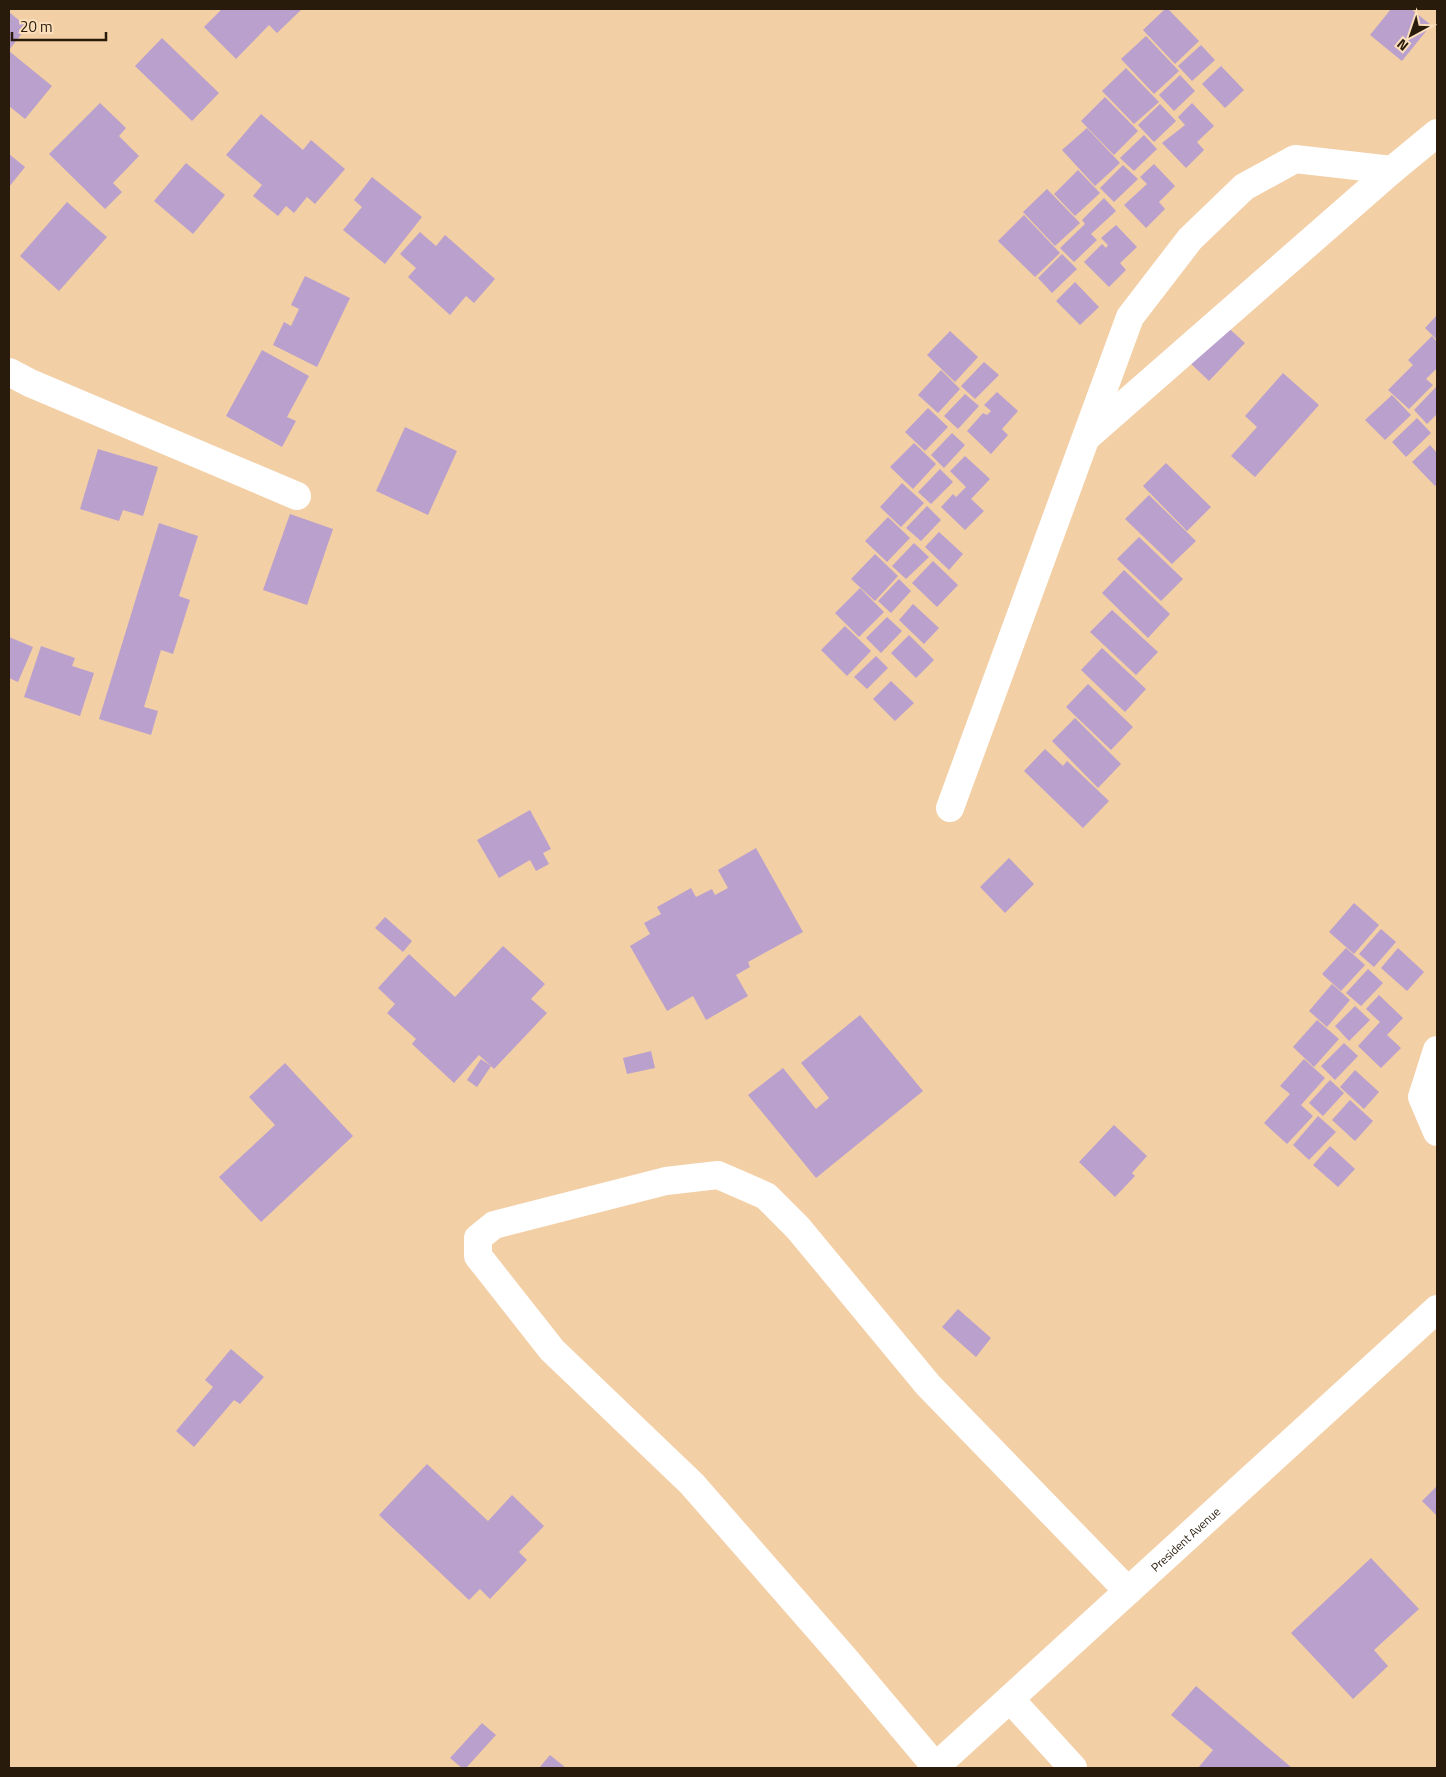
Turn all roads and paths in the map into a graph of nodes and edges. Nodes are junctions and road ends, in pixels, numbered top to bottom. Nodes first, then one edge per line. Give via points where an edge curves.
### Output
1 (1437, 133) edge
2 (1392, 170) junction
3 (9, 372) edge
4 (1085, 438) junction
5 (297, 496) dead end
6 (950, 808) dead end
7 (1437, 1050) edge
8 (1437, 1132) edge
9 (1437, 1309) edge
10 (1128, 1591) junction
11 (1010, 1699) junction
12 (935, 1768) edge
13 (1073, 1768) edge

1 - 2 street
2 - 4 street
2 - 4 street via 1295,158 1244,187 1190,239 1130,317
3 - 5 street
4 - 6 street
7 - 8 street via 1422,1098
9 - 10 street, President Avenue
10 - 11 street, President Avenue
10 - 12 street via 928,1385 798,1228 766,1196 718,1175 666,1181 494,1225 478,1238 478,1256 552,1350 692,1484
11 - 12 street, President Avenue
11 - 13 street

